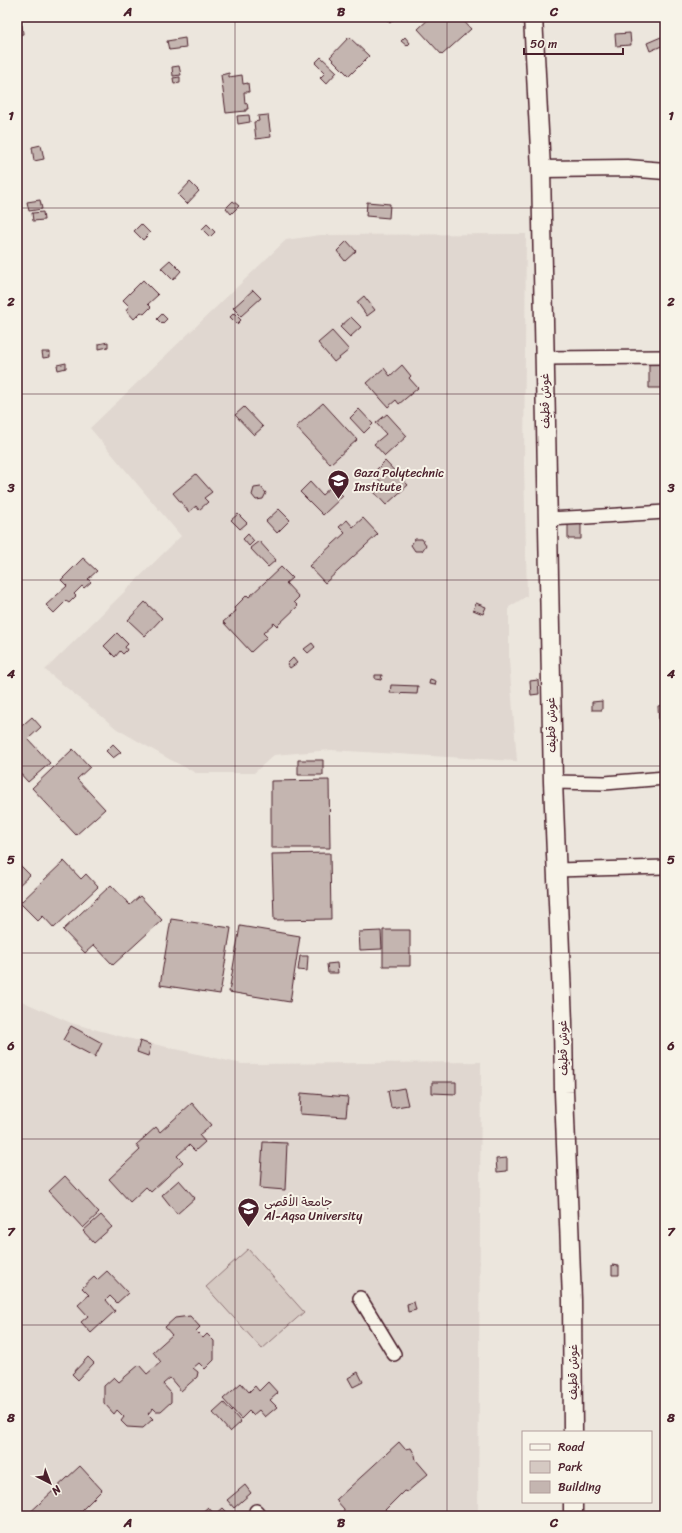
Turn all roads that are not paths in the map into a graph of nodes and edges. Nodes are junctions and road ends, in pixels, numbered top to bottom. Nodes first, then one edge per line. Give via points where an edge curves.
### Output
1 (533, 17) edge
2 (541, 169) junction
3 (665, 171) edge
4 (665, 357) edge
5 (544, 358) junction
6 (665, 512) edge
7 (547, 519) junction
8 (665, 778) edge
9 (553, 782) junction
10 (665, 867) edge
11 (556, 870) junction
12 (360, 1298) dead end
13 (394, 1354) dead end
14 (573, 1431) edge
15 (573, 1503) edge
16 (573, 1516) edge

1 - 2 main road, غوش قطيف
2 - 3 street via 627,168
2 - 5 main road, غوش قطيف
4 - 5 street
5 - 7 main road, غوش قطيف
6 - 7 street
7 - 9 main road, غوش قطيف
8 - 9 street via 605,783
9 - 11 main road, غوش قطيف
10 - 11 street
11 - 14 main road, غوش قطيف via 572,1300
12 - 13 street
15 - 16 main road

